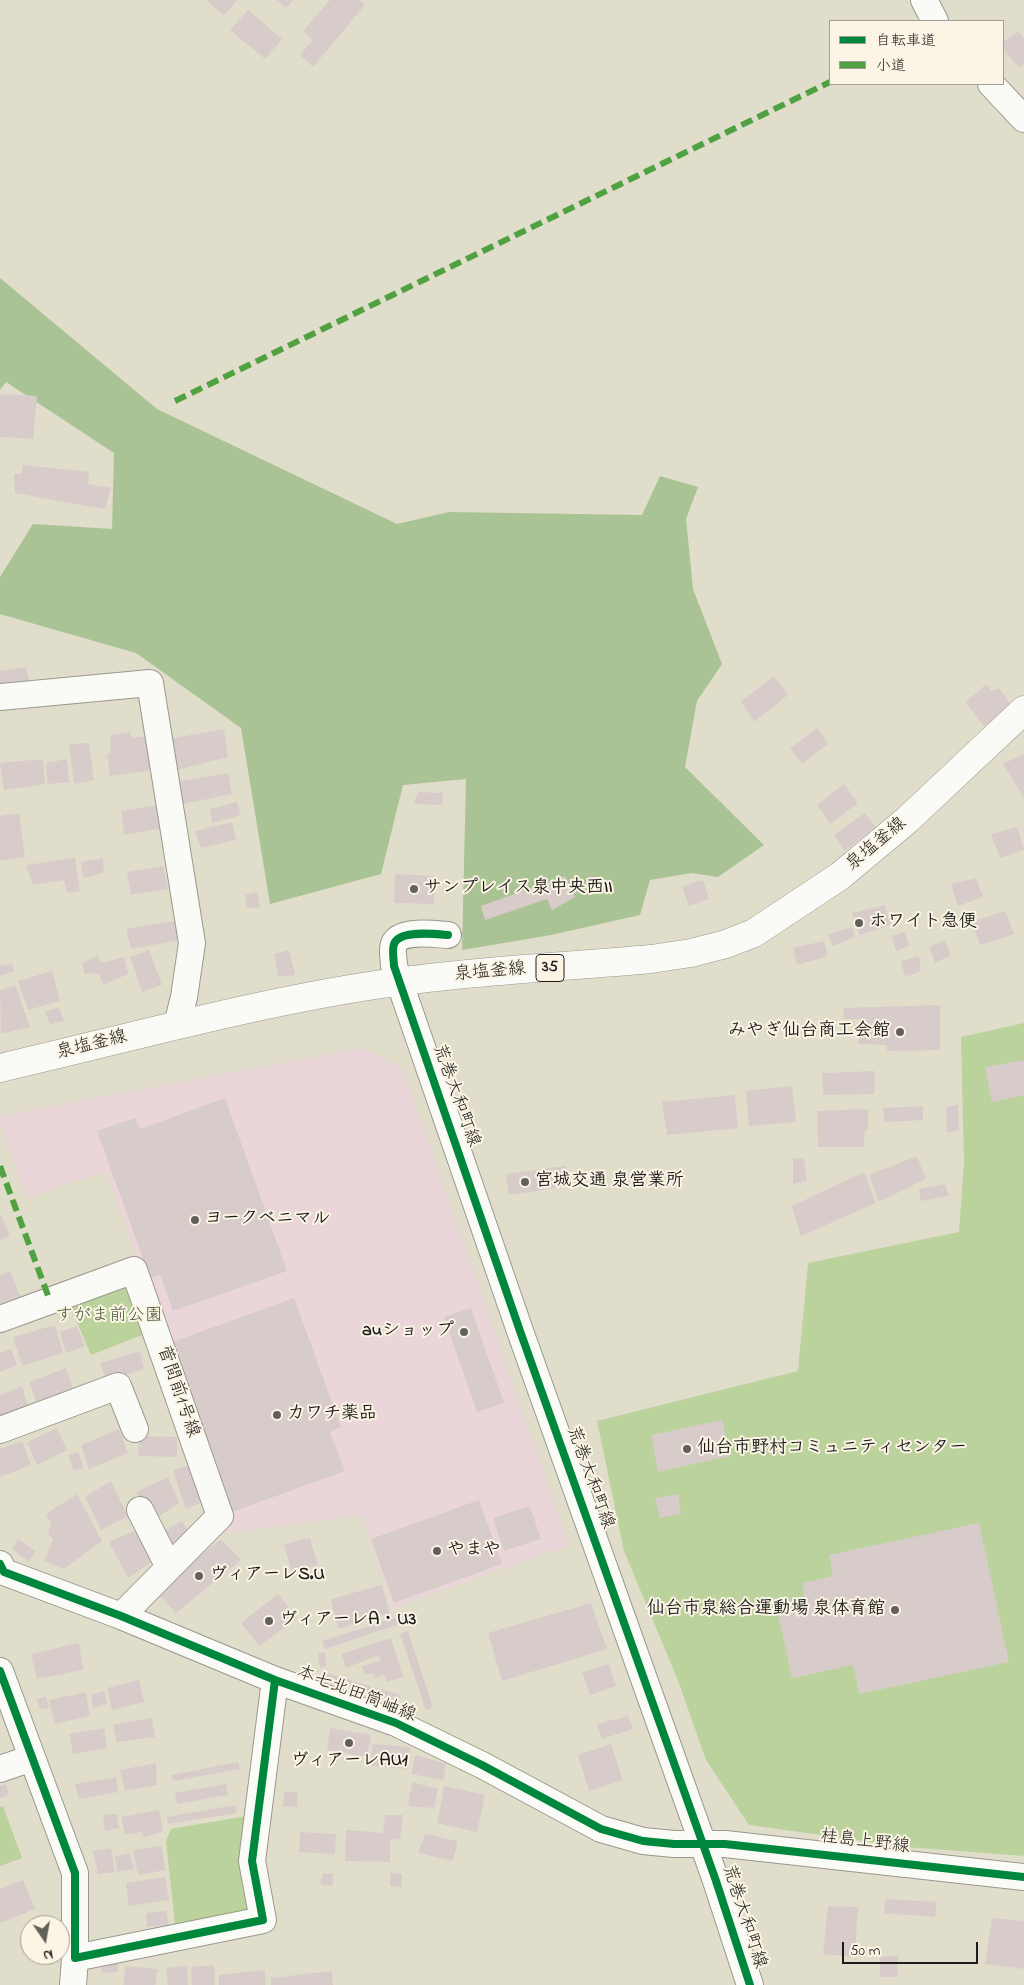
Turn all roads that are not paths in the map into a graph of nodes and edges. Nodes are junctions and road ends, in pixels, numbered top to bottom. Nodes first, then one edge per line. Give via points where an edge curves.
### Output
1 (924, 0) edge
2 (934, 20) edge
3 (992, 85) edge
4 (1024, 119) edge
5 (0, 697) edge
6 (1024, 710) edge
7 (448, 935) dead end
8 (399, 981) junction
9 (176, 1025) junction
10 (0, 1068) edge
11 (0, 1319) edge
12 (135, 1429) dead end
13 (0, 1430) edge
14 (140, 1510) dead end
15 (169, 1567) junction
16 (1, 1572) edge
17 (121, 1616) junction
18 (0, 1671) edge
19 (275, 1680) junction
20 (32, 1758) junction
21 (0, 1769) edge
22 (703, 1844) junction
23 (1024, 1877) edge
24 (75, 1958) junction
25 (73, 1985) edge
26 (750, 1985) edge

1 - 2 street
3 - 4 street
5 - 9 street via 150,683 192,943
6 - 8 main road, 泉塩釜線 / 35 via 907,820 840,876 754,933 691,953 651,959
7 - 8 street, 荒巻大和町線 via 403,936 395,942 394,966
8 - 9 main road, 泉塩釜線 / 35
8 - 22 street, 荒巻大和町線
9 - 10 main road, 泉塩釜線 / 35
11 - 15 street, 菅間前1号線 via 134,1270 220,1516
12 - 13 street via 118,1386
14 - 15 street
15 - 17 street, 菅間前1号線
16 - 17 street, 本七北田筒岫線
17 - 19 street, 本七北田筒岫線
18 - 20 street
19 - 22 street, 本七北田筒岫線 via 396,1723 482,1765 601,1830 643,1841
19 - 24 street via 252,1861 263,1920
20 - 21 street
20 - 24 street via 75,1874
22 - 23 street, 桂島上野線 via 790,1850
22 - 26 street, 荒巻大和町線
24 - 25 street

